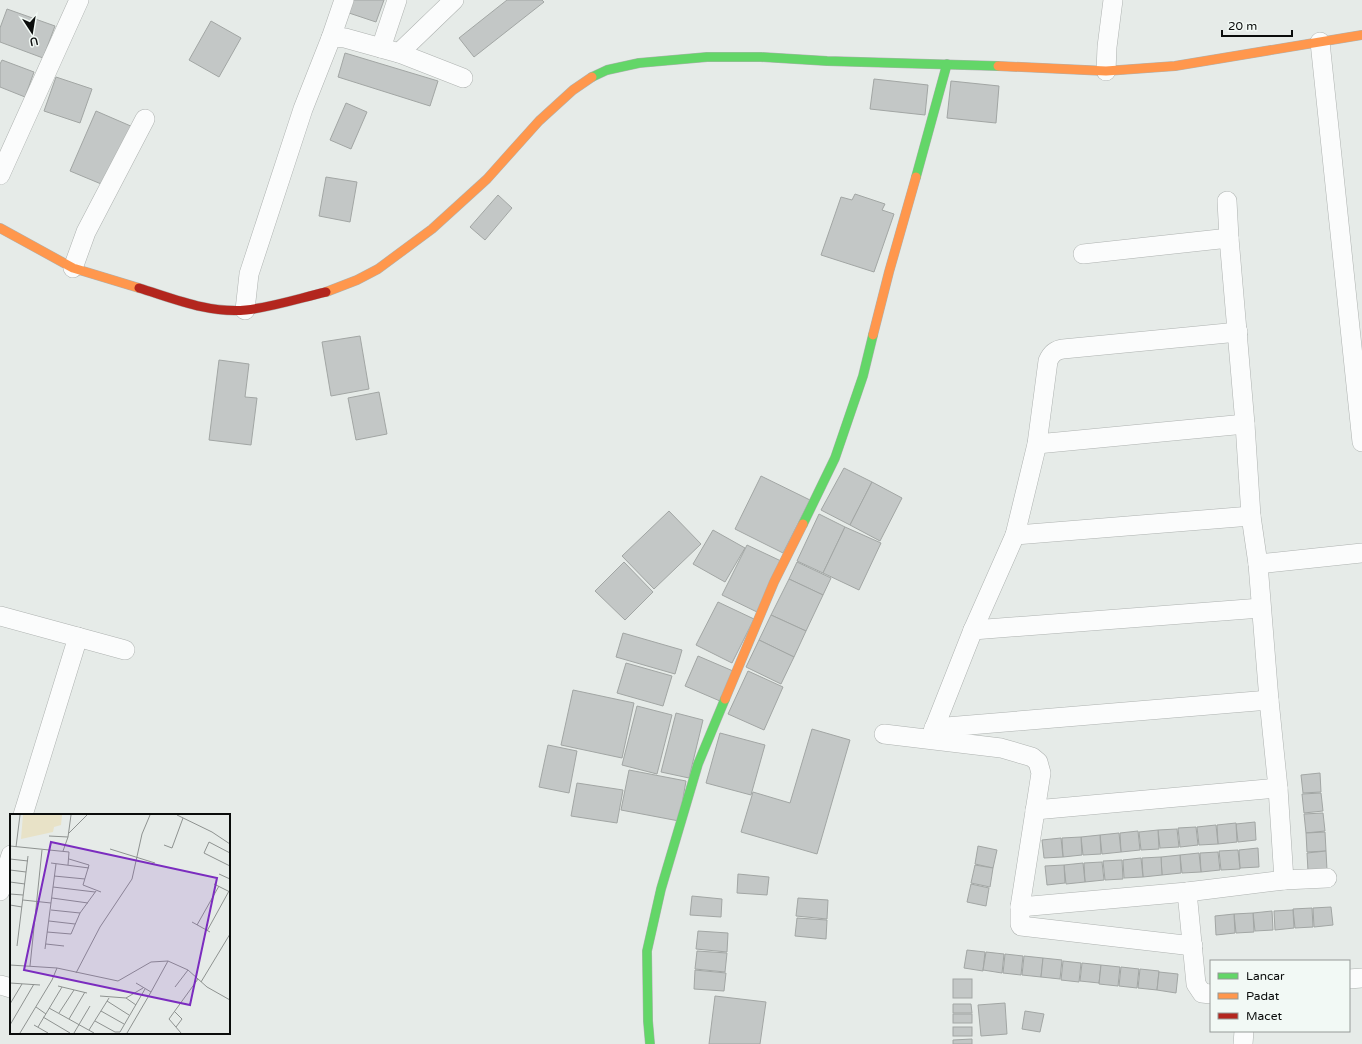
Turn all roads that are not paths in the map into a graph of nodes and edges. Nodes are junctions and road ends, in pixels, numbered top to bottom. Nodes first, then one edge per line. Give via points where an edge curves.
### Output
1 (79, 0) edge
2 (344, 0) edge
3 (397, 0) edge
4 (454, 0) edge
5 (1112, 5) edge
6 (1362, 35) edge
7 (331, 38) junction
8 (1320, 42) junction
9 (390, 51) junction
10 (947, 64) junction
11 (1106, 71) junction
12 (462, 78) dead end
13 (145, 119) dead end
14 (0, 174) edge
15 (1227, 201) dead end
16 (0, 228) edge
17 (1229, 238) junction
18 (1083, 254) dead end
19 (74, 264) junction
20 (245, 308) junction
21 (1238, 332) junction
22 (1245, 424) junction
23 (1362, 442) edge
24 (1037, 444) junction
25 (1251, 516) junction
26 (1015, 535) junction
27 (1362, 553) edge
28 (1258, 564) junction
29 (1261, 608) junction
30 (0, 616) edge
31 (973, 630) junction
32 (78, 637) junction
33 (125, 650) dead end
34 (1269, 700) junction
35 (932, 733) junction
36 (884, 734) dead end
37 (1278, 788) junction
38 (1035, 810) junction
39 (23, 814) edge
40 (10, 858) edge
41 (1327, 878) dead end
42 (1284, 880) junction
43 (0, 892) edge
44 (1187, 892) junction
45 (1020, 907) junction
46 (1193, 946) junction
47 (1362, 978) edge
48 (1350, 979) edge
49 (0, 985) edge
50 (10, 988) edge
51 (1210, 994) edge
52 (1244, 1032) edge
53 (650, 1044) edge
54 (1243, 1044) edge

1 - 14 street
2 - 7 street
3 - 9 street
4 - 9 street
5 - 11 street
6 - 8 street
7 - 9 street via 345,38
7 - 20 street via 303,109 248,274
8 - 11 street via 1175,66
8 - 23 street
9 - 12 street
10 - 11 street
10 - 20 street via 827,61 761,56 707,57 639,63 607,70 573,90 539,121 487,179 432,229 378,269 329,291 282,303
10 - 53 street via 863,376 835,458 774,582 698,764 679,826 647,951
13 - 19 street via 86,232
15 - 17 street
16 - 19 street
17 - 18 street
17 - 21 street
19 - 20 street via 161,295 205,307 226,310
21 - 22 street
21 - 24 street via 1058,350 1052,353 1048,361
22 - 24 street
22 - 25 street
24 - 26 street
25 - 26 street
25 - 28 street
26 - 31 street
27 - 28 street
28 - 29 street
29 - 31 street
29 - 34 street
30 - 32 street
31 - 35 street
32 - 33 street
32 - 39 street
34 - 35 street
34 - 37 street
35 - 36 street
35 - 38 street via 1032,757 1038,762 1041,773
37 - 38 street
37 - 42 street
38 - 45 street
40 - 43 street
41 - 42 street
42 - 44 street
44 - 45 street
44 - 46 street
45 - 46 street via 1020,924 1023,927
46 - 51 street via 1196,984 1202,993
47 - 48 street
49 - 50 street
52 - 54 street

